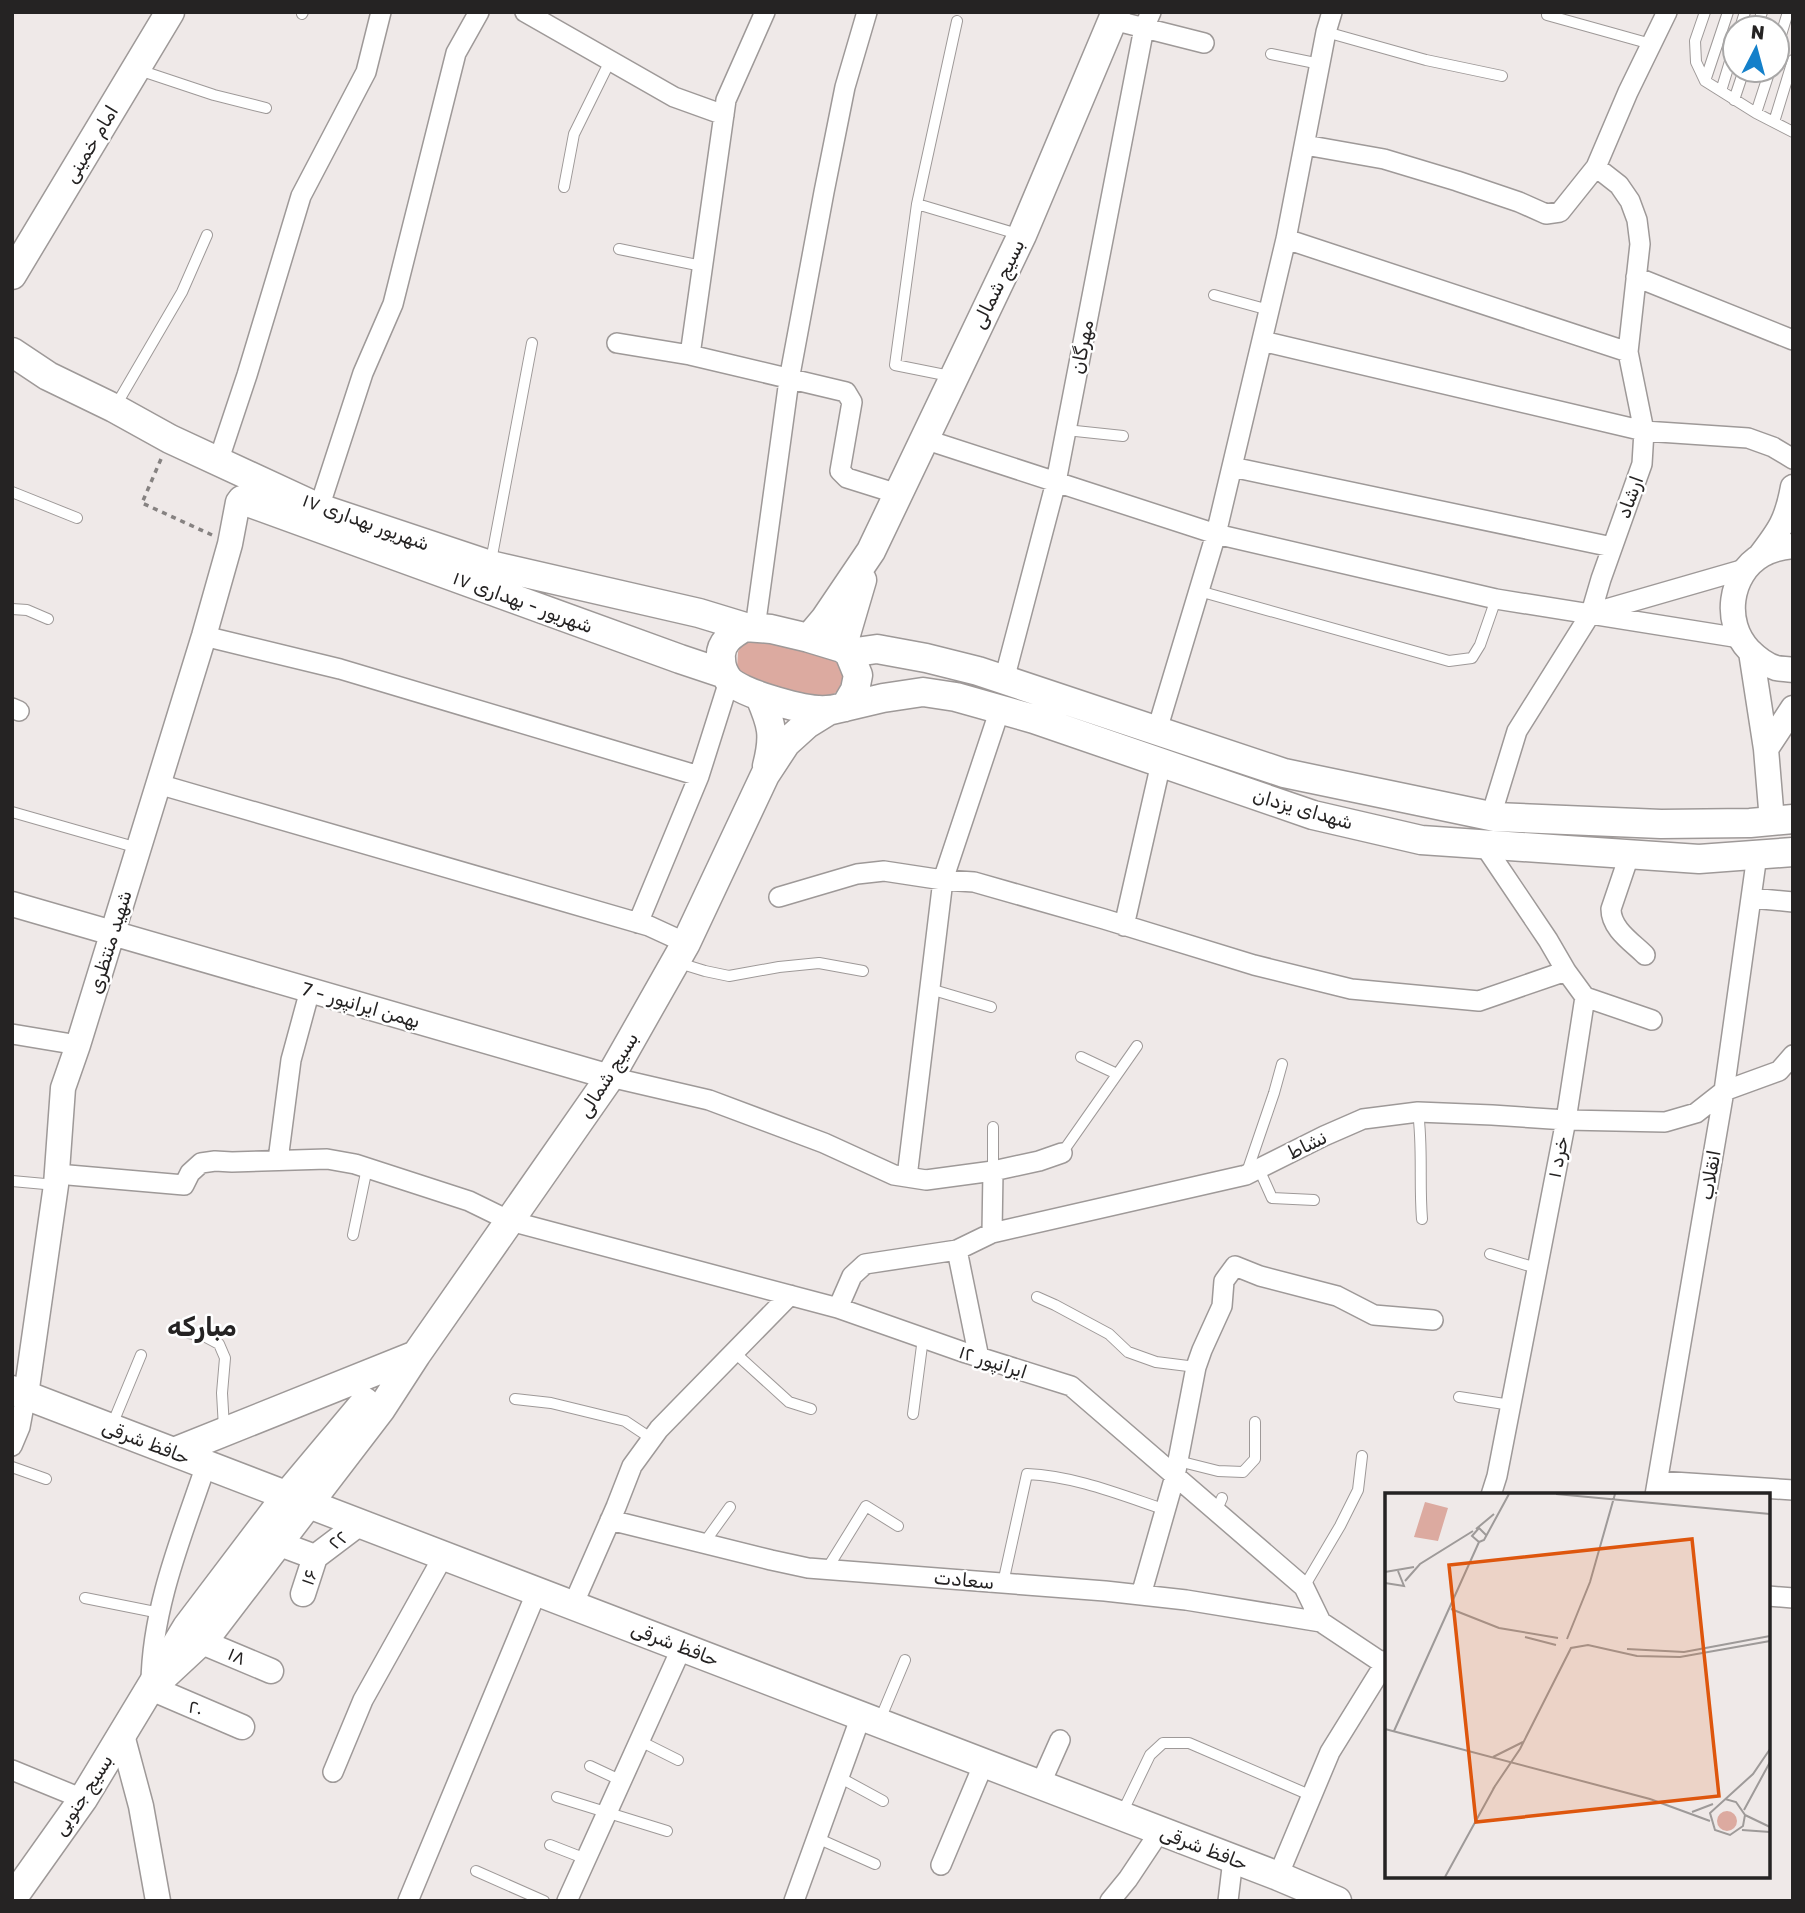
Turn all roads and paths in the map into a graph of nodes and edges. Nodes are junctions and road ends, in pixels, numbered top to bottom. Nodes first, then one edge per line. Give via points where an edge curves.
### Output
1 (170, 12) edge
2 (381, 12) edge
3 (479, 12) edge
4 (526, 12) edge
5 (765, 12) edge
6 (867, 12) edge
7 (1332, 12) edge
8 (1667, 12) edge
9 (1704, 12) edge
10 (1728, 12) edge
11 (1547, 15) dead end
12 (1114, 16) edge
13 (957, 20) dead end
14 (1148, 20) edge
15 (1326, 32) junction
16 (1204, 43) dead end
17 (1651, 44) junction
18 (1271, 54) dead end
19 (1793, 60) edge
20 (610, 61) junction
21 (1320, 64) junction
22 (135, 69) junction
23 (1502, 76) dead end
24 (1705, 81) junction
25 (1723, 84) edge
26 (1739, 84) edge
27 (1765, 84) edge
28 (1721, 91) junction
29 (1734, 100) junction
30 (266, 108) dead end
31 (1756, 113) junction
32 (724, 115) junction
33 (1774, 122) junction
34 (1792, 128) edge
35 (1305, 145) junction
36 (1596, 167) junction
37 (564, 187) dead end
38 (917, 204) junction
39 (207, 235) dead end
40 (1022, 235) junction
41 (1286, 239) junction
42 (619, 248) dead end
43 (702, 266) junction
44 (12, 275) edge
45 (1636, 277) junction
46 (1214, 295) dead end
47 (1269, 310) junction
48 (1262, 341) junction
49 (1793, 341) edge
50 (532, 343) dead end
51 (617, 343) dead end
52 (12, 352) edge
53 (1628, 352) junction
54 (690, 355) junction
55 (954, 377) junction
56 (789, 380) junction
57 (114, 408) junction
58 (1066, 430) junction
59 (1644, 431) junction
60 (1123, 436) dead end
61 (170, 439) junction
62 (924, 439) junction
63 (1793, 460) edge
64 (218, 462) junction
65 (1232, 467) junction
66 (1056, 482) junction
67 (1793, 487) edge
68 (12, 492) edge
69 (898, 494) junction
70 (242, 500) joint
71 (319, 508) junction
72 (77, 519) dead end
73 (1216, 534) junction
74 (229, 544) junction
75 (1793, 546) edge
76 (1612, 547) junction
77 (871, 551) junction
78 (1753, 563) junction
79 (490, 565) junction
80 (1199, 591) junction
81 (1496, 599) junction
82 (12, 609) edge
83 (699, 613) junction
84 (1591, 613) junction
85 (48, 619) dead end
86 (750, 628) junction
87 (204, 636) junction
88 (809, 638) junction
89 (1746, 645) junction
90 (845, 650) junction
91 (680, 659) junction
92 (1793, 670) edge
93 (727, 677) junction
94 (1004, 680) junction
95 (760, 697) junction
96 (1793, 708) edge
97 (1000, 709) junction
98 (828, 711) junction
99 (1157, 730) junction
100 (1766, 749) junction
101 (1161, 763) junction
102 (1262, 766) junction
103 (765, 775) junction
104 (699, 776) junction
105 (1321, 781) junction
106 (158, 784) junction
107 (1248, 793) junction
108 (12, 812) edge
109 (1313, 816) junction
110 (1491, 816) junction
111 (1782, 820) edge
112 (1484, 845) junction
113 (139, 848) junction
114 (1793, 852) edge
115 (1757, 855) junction
116 (1629, 856) junction
117 (943, 880) junction
118 (779, 897) dead end
119 (1751, 898) junction
120 (1793, 902) edge
121 (12, 904) edge
122 (638, 923) junction
123 (1124, 926) junction
124 (113, 933) junction
125 (680, 952) junction
126 (1645, 955) dead end
127 (863, 971) dead end
128 (1566, 971) junction
129 (930, 989) junction
130 (310, 990) junction
131 (1585, 997) junction
132 (991, 1007) dead end
133 (1652, 1020) dead end
134 (12, 1034) edge
135 (78, 1045) junction
136 (1137, 1046) dead end
137 (1793, 1055) edge
138 (1081, 1057) dead end
139 (1282, 1065) dead end
140 (1117, 1074) junction
141 (610, 1077) junction
142 (1724, 1091) junction
143 (1418, 1112) junction
144 (1566, 1120) junction
145 (993, 1127) dead end
146 (1062, 1153) joint
147 (278, 1160) junction
148 (367, 1168) junction
149 (993, 1171) junction
150 (1253, 1172) junction
151 (907, 1177) junction
152 (57, 1180) junction
153 (12, 1181) edge
154 (1314, 1200) dead end
155 (1422, 1219) dead end
156 (510, 1221) junction
157 (992, 1233) junction
158 (352, 1235) dead end
159 (957, 1250) junction
160 (1490, 1254) dead end
161 (1536, 1268) junction
162 (790, 1295) junction
163 (1037, 1297) dead end
164 (838, 1308) junction
165 (1433, 1320) dead end
166 (189, 1333) dead end
167 (923, 1338) junction
168 (734, 1352) junction
169 (141, 1355) dead end
170 (416, 1355) junction
171 (979, 1358) junction
172 (1196, 1367) junction
173 (19, 1392) edge
174 (1459, 1397) dead end
175 (515, 1399) dead end
176 (1511, 1405) junction
177 (811, 1409) dead end
178 (913, 1413) dead end
179 (1255, 1422) dead end
180 (110, 1428) junction
181 (224, 1432) junction
182 (652, 1439) junction
183 (12, 1446) edge
184 (174, 1452) junction
185 (1362, 1456) dead end
186 (206, 1465) junction
187 (12, 1467) edge
188 (1177, 1469) junction
189 (46, 1479) dead end
190 (1656, 1488) edge
191 (1793, 1490) edge
192 (1492, 1493) edge
193 (298, 1500) junction
194 (730, 1507) dead end
195 (1166, 1510) junction
196 (610, 1520) junction
197 (360, 1523) junction
198 (898, 1526) dead end
199 (704, 1543) junction
200 (280, 1544) junction
201 (444, 1555) junction
202 (315, 1557) junction
203 (827, 1569) junction
204 (1003, 1583) junction
205 (1304, 1587) junction
206 (537, 1591) junction
207 (303, 1594) dead end
208 (1141, 1595) junction
209 (1770, 1596) edge
210 (85, 1598) dead end
211 (1793, 1598) edge
212 (573, 1605) junction
213 (160, 1613) junction
214 (1321, 1622) junction
215 (202, 1642) junction
216 (682, 1647) junction
217 (905, 1660) dead end
218 (1385, 1662) edge
219 (1385, 1665) edge
220 (271, 1671) dead end
221 (151, 1688) junction
222 (870, 1719) junction
223 (242, 1727) dead end
224 (122, 1735) junction
225 (1060, 1740) dead end
226 (640, 1741) junction
227 (678, 1760) dead end
228 (984, 1763) junction
229 (590, 1766) dead end
230 (12, 1770) edge
231 (333, 1772) dead end
232 (839, 1777) junction
233 (622, 1781) junction
234 (1040, 1785) junction
235 (1312, 1796) junction
236 (557, 1797) dead end
237 (83, 1799) junction
238 (883, 1801) dead end
239 (607, 1813) junction
240 (1120, 1816) junction
241 (1160, 1831) junction
242 (667, 1832) dead end
243 (817, 1838) junction
244 (550, 1845) dead end
245 (586, 1859) junction
246 (1233, 1859) junction
247 (875, 1864) dead end
248 (941, 1865) dead end
249 (477, 1871) dead end
250 (1288, 1883) junction
251 (12, 1899) edge
252 (158, 1901) edge
253 (408, 1901) edge
254 (544, 1901) edge
255 (567, 1901) edge
256 (794, 1901) edge
257 (1110, 1901) edge
258 (1228, 1901) edge
259 (1337, 1901) edge

1 - 22 main road, امام خمینی
2 - 64 street via 366,72 300,196
3 - 71 street via 456,53 393,303 363,373
4 - 20 street
5 - 32 street via 726,100
6 - 56 street via 845,87
7 - 15 street
8 - 17 street
9 - 24 lane via 1695,41 1696,62
10 - 24 lane
11 - 17 lane
12 - 14 street
12 - 40 main road, بسیج شمالی
13 - 38 lane
14 - 16 street
14 - 58 street, مهرگان
15 - 21 street
15 - 23 lane
17 - 36 street
18 - 21 lane
19 - 33 lane
20 - 32 street via 674,97
20 - 37 lane via 574,134
21 - 35 street
22 - 30 lane
22 - 44 main road, امام خمینی
24 - 28 lane
25 - 28 lane
26 - 29 lane
27 - 31 lane
28 - 29 lane
29 - 31 lane
31 - 33 lane
32 - 43 street
33 - 34 lane
35 - 36 street via 1384,159 1546,214 1560,212
35 - 41 street
36 - 45 street, ارشاد via 1619,185 1637,220
38 - 40 lane
38 - 55 lane via 895,365
39 - 57 lane via 182,292
40 - 55 main road, بسیج شمالی
41 - 47 street
41 - 53 street
42 - 43 lane
43 - 54 street
45 - 49 street
45 - 53 street, ارشاد
46 - 47 lane
47 - 48 street
48 - 59 street
48 - 65 street
50 - 79 lane
51 - 54 street
52 - 57 main road, ۱۷ شهریور بهداری via 48,376
53 - 59 street, ارشاد
54 - 56 street
55 - 62 main road, بسیج شمالی
56 - 69 street via 846,392 852,402 840,471 847,478
56 - 86 street
57 - 61 main road, ۱۷ شهریور بهداری
58 - 60 lane
58 - 66 street, مهرگان
59 - 63 street via 1748,438
59 - 76 street, ارشاد via 1642,464
61 - 64 main road, ۱۷ شهریور بهداری
61 - 74 path via 142,503
62 - 66 street
62 - 69 main road, بسیج شمالی
64 - 71 main road, ۱۷ شهریور بهداری
65 - 73 street
65 - 76 street
66 - 73 street
66 - 94 street, مهرگان
67 - 78 street via 1788,513 1776,536
68 - 72 lane
69 - 77 main road, بسیج شمالی
70 - 74 street, شهید منتظری
70 - 91 main road, ۱۷ شهریور - بهداری
71 - 79 main road, ۱۷ شهریور بهداری
73 - 80 street
73 - 81 street
74 - 87 street, شهید منتظری
75 - 78 street via 1778,548
76 - 84 street, ارشاد
77 - 88 main road, بسیج شمالی
77 - 90 main road, بسیج شمالی
78 - 84 street
78 - 89 street via 1736,587 1732,606 1735,626
79 - 83 main road, ۱۷ شهریور بهداری
80 - 81 lane via 1449,661 1472,658
80 - 99 street
81 - 84 street
82 - 85 lane
83 - 86 main road, ۱۷ شهریور بهداری
83 - 91 main road via 707,643 701,651
84 - 89 street
84 - 110 street, ارشاد via 1517,731
86 - 88 main road, ۱۷ شهریور بهداری
86 - 93 main road via 730,635 720,652
87 - 104 street via 340,669
87 - 106 street, شهید منتظری
88 - 90 main road, ۱۷ شهریور بهداری
89 - 92 street via 1758,658
89 - 100 street
90 - 94 main road, شهدای یزدان via 904,653
90 - 98 main road, بسیج شمالی via 858,674 855,690 845,707
91 - 93 main road, ۱۷ شهریور - بهداری
93 - 95 main road, ۱۷ شهریور - بهداری
93 - 104 street
94 - 99 main road, شهدای یزدان
95 - 98 main road, ۱۷ شهریور - بهداری
95 - 103 main road, بسیج شمالی via 771,722 773,744
96 - 100 street
97 - 98 main road, شهدای یزدان via 923,692
97 - 101 main road, شهدای یزدان
97 - 117 street
98 - 103 main road, بسیج شمالی via 786,743
99 - 102 main road, شهدای یزدان
100 - 111 street
101 - 107 main road, شهدای یزدان
101 - 123 street
102 - 105 main road, شهدای یزدان
102 - 107 main road via 1266,779 1261,788
103 - 125 main road, بسیج شمالی
104 - 122 street
105 - 109 main road via 1308,796
105 - 110 main road, شهدای یزدان
106 - 113 street, شهید منتظری
106 - 122 street
107 - 109 main road, شهدای یزدان
108 - 113 lane
109 - 112 main road, شهدای یزدان via 1422,840
110 - 111 main road, شهدای یزدان via 1661,824
112 - 116 main road, شهدای یزدان
112 - 128 street
113 - 124 street, شهید منتظری
114 - 115 main road, شهدای یزدان
115 - 116 main road, شهدای یزدان via 1699,859
115 - 119 street, انقلاب
116 - 126 street via 1611,917
117 - 118 street via 884,871 857,874
117 - 123 street via 974,882
117 - 129 street
119 - 120 street
119 - 142 street, انقلاب
121 - 124 street, بهمن ایرانپور - 7
122 - 125 street via 649,926
123 - 128 street via 1351,989 1479,1001
124 - 130 street, بهمن ایرانپور - 7
124 - 135 street, شهید منتظری
125 - 127 lane via 705,971 729,976 819,963
125 - 141 main road, بسیج شمالی
128 - 131 street
129 - 132 lane
129 - 151 street
130 - 141 street, بهمن ایرانپور - 7
130 - 147 street via 291,1060
131 - 133 street
131 - 144 street, خرد ۱
134 - 135 street
135 - 152 street, شهید منتظری via 63,1088
136 - 140 lane
137 - 142 street, نشاط via 1779,1071
138 - 140 lane
139 - 150 lane
140 - 146 lane
141 - 151 street via 709,1100
141 - 156 main road, بسیج شمالی
142 - 144 street, نشاط via 1696,1113 1665,1122
142 - 190 street, انقلاب
143 - 144 street, نشاط
143 - 150 street, نشاط via 1363,1119
143 - 155 lane
144 - 161 street, خرد ۱
145 - 149 lane
146 - 149 street
147 - 148 street, ایرانپور ۱۲ via 327,1159
147 - 152 street, ایرانپور ۱۲ via 201,1163 184,1185
148 - 156 street, ایرانپور ۱۲ via 469,1201
148 - 158 lane
149 - 151 street via 926,1180
149 - 157 street
150 - 154 lane via 1272,1198
150 - 157 street, نشاط
152 - 153 lane
152 - 173 street, شهید منتظری
156 - 162 street, ایرانپور ۱۲
156 - 170 main road, بسیج شمالی
157 - 159 street, نشاط
159 - 164 street, نشاط via 865,1264 852,1276
159 - 171 street
160 - 161 lane
161 - 176 street, خرد ۱
162 - 164 street, ایرانپور ۱۲
162 - 168 street
163 - 172 lane via 1109,1334 1128,1352 1156,1362
164 - 167 street, ایرانپور ۱۲
165 - 172 street via 1374,1315 1338,1296 1235,1266 1224,1281 1222,1306
166 - 181 lane via 219,1344 225,1358
167 - 171 street, ایرانپور ۱۲
167 - 178 lane
168 - 177 lane via 789,1402
168 - 182 street
169 - 180 lane
170 - 181 main road
170 - 193 main road, بسیج شمالی via 364,1403
171 - 188 street, ایرانپور ۱۲ via 1071,1386
172 - 188 street
173 - 180 main road, حافظ شرقی
173 - 183 street via 20,1427
174 - 176 lane
175 - 182 lane via 625,1421
176 - 192 street, خرد ۱
179 - 188 lane via 1255,1459 1243,1472
180 - 184 main road, حافظ شرقی
181 - 184 main road
182 - 196 street via 632,1466
184 - 186 main road, حافظ شرقی
185 - 205 lane via 1358,1490
186 - 193 main road, حافظ شرقی
186 - 213 street via 167,1578
187 - 189 lane
188 - 195 street
188 - 205 street, ایرانپور ۱۲
190 - 191 street
193 - 197 main road, حافظ شرقی
193 - 200 main road, بسیج جنوبی
193 - 221 main road, بسیج جنوبی via 187,1627
194 - 199 lane
195 - 204 lane via 1093,1487 1027,1474
195 - 208 street
196 - 199 street, سعادت
196 - 212 street
197 - 201 main road, حافظ شرقی
197 - 202 street, ۲۲
198 - 203 lane via 866,1506
199 - 203 street, سعادت
200 - 202 street, ۱۶
200 - 215 main road, بسیج جنوبی
201 - 206 main road, حافظ شرقی
201 - 231 street via 363,1700
202 - 207 street, ۱۶
203 - 204 street, سعادت
204 - 208 street, سعادت
205 - 214 street, ایرانپور ۱۲
206 - 212 main road, حافظ شرقی
206 - 253 street
208 - 214 street, سعادت
209 - 211 street
210 - 213 lane
212 - 216 main road, حافظ شرقی
213 - 221 street
214 - 218 street
215 - 220 street, ۱۸
215 - 221 main road, بسیج جنوبی
216 - 222 main road, حافظ شرقی
216 - 226 street
217 - 222 lane
219 - 235 street via 1331,1752
221 - 223 street, ۲۰
221 - 224 main road, بسیج جنوبی
222 - 228 main road, حافظ شرقی
222 - 232 street
224 - 237 main road, بسیج جنوبی
224 - 252 street via 141,1806
225 - 234 street
226 - 227 lane
226 - 233 street
228 - 234 main road, حافظ شرقی
228 - 248 street
229 - 233 lane
230 - 237 street
232 - 238 lane
232 - 243 street
233 - 239 street
234 - 240 main road, حافظ شرقی
235 - 240 lane via 1189,1744 1163,1743 1150,1755
235 - 250 street
236 - 239 lane
237 - 251 main road, بسیج جنوبی
239 - 242 lane
239 - 245 street
240 - 241 main road, حافظ شرقی
241 - 246 main road, حافظ شرقی
241 - 257 street
243 - 247 lane
243 - 256 street
244 - 245 lane
245 - 255 street
246 - 250 main road, حافظ شرقی
246 - 258 street
249 - 254 lane
250 - 259 main road, حافظ شرقی

